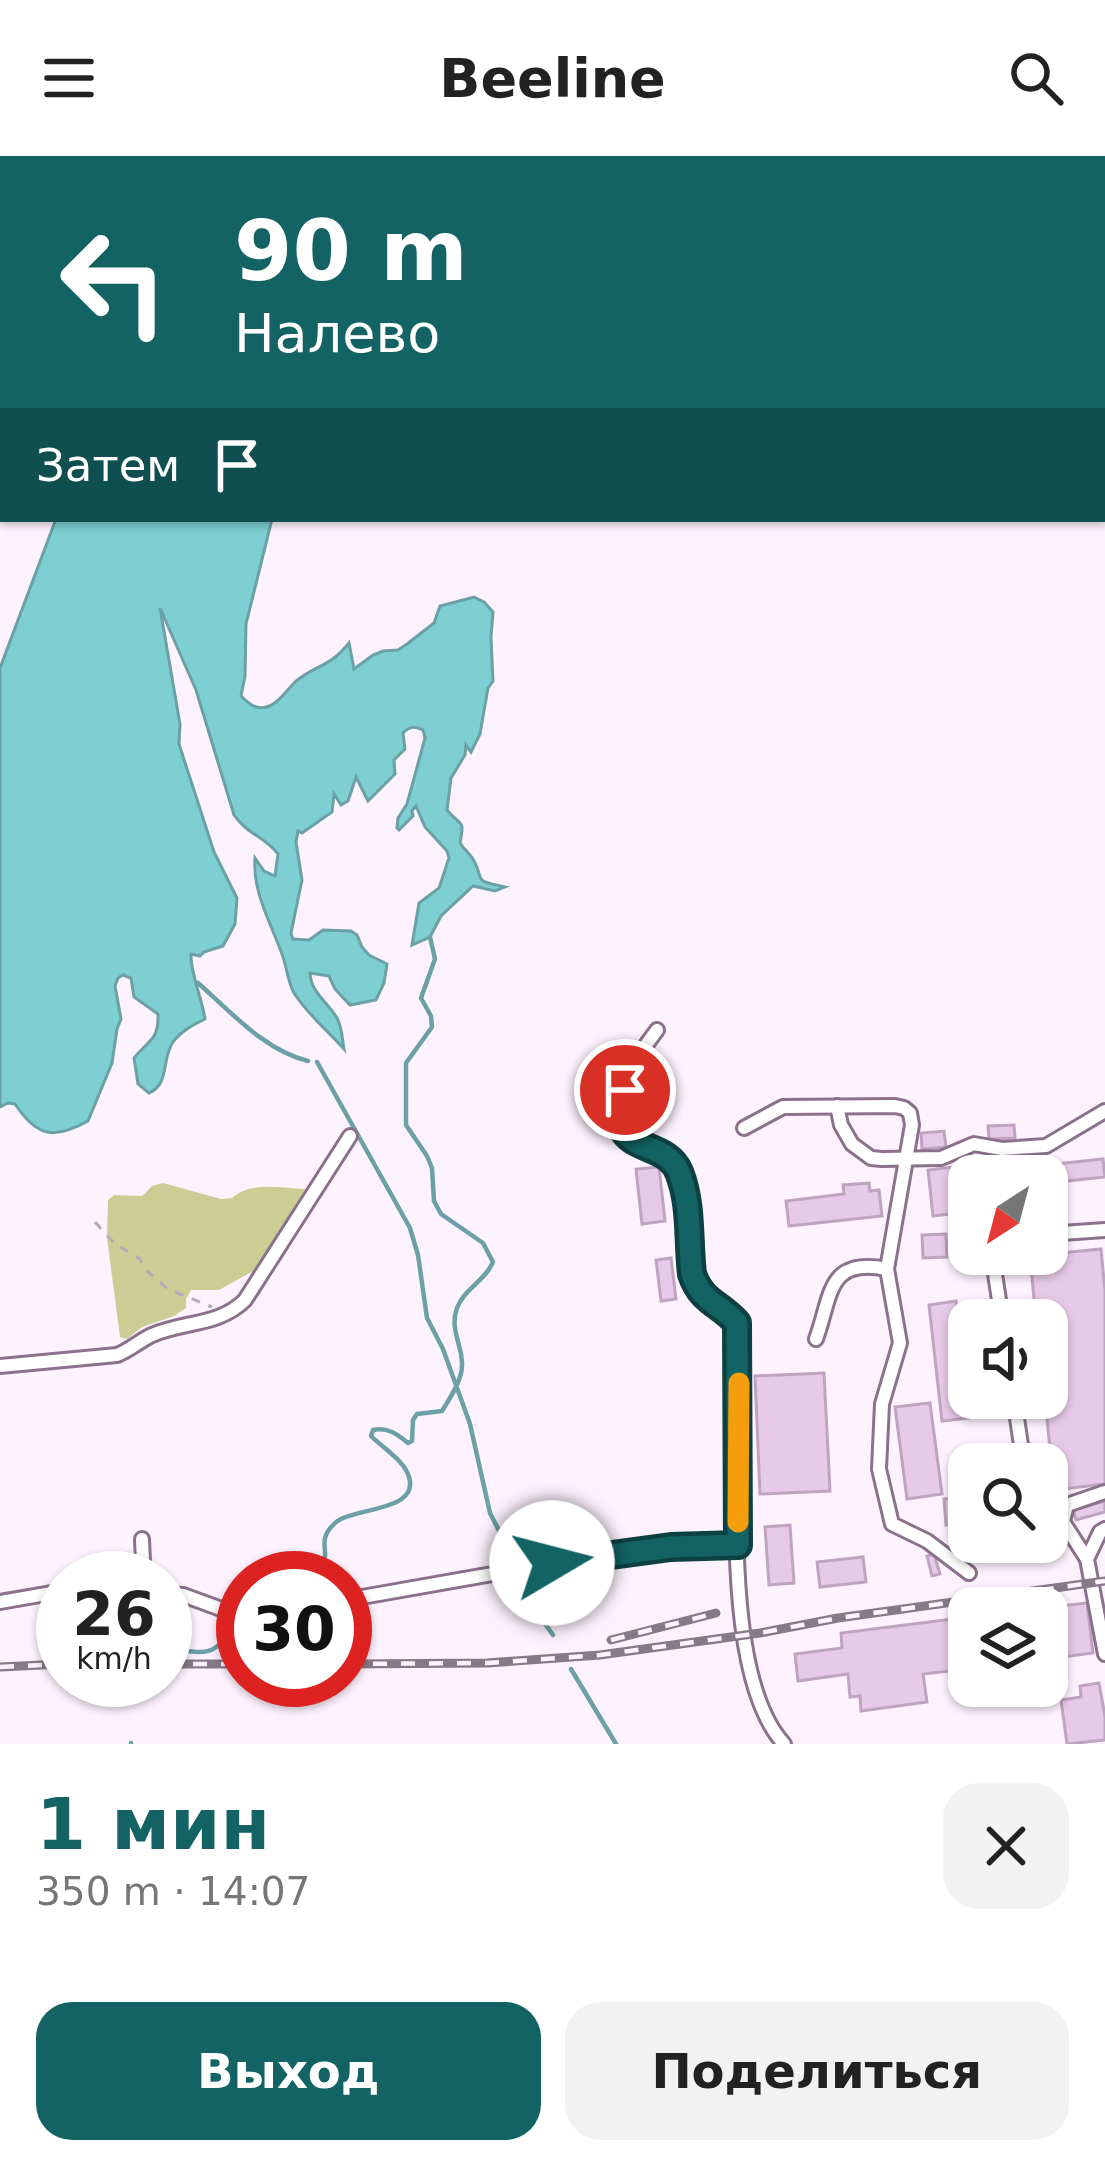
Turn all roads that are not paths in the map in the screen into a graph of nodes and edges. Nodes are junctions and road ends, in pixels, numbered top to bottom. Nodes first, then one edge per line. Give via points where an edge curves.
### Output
1 (657, 1030) dead end
2 (837, 1106) junction
3 (1105, 1111) edge
4 (744, 1128) dead end
5 (350, 1136) dead end
6 (906, 1160) junction
7 (1105, 1230) edge
8 (1068, 1233) edge
9 (887, 1269) junction
10 (816, 1339) dead end
11 (0, 1366) edge
12 (1105, 1492) edge
13 (1068, 1504) edge
14 (1068, 1529) edge
15 (1105, 1529) edge
16 (142, 1539) dead end
17 (738, 1545) junction
18 (143, 1551) edge
19 (1087, 1558) junction
20 (968, 1573) dead end
21 (372, 1595) edge
22 (36, 1596) edge
23 (0, 1602) edge
24 (1105, 1654) edge
25 (784, 1744) edge

1 - 17 street via 634,1063 621,1103 623,1128 678,1169 695,1285 737,1323
2 - 4 street via 783,1107
2 - 6 street via 860,1152
2 - 6 street via 904,1108 912,1125
3 - 6 street via 1046,1146 974,1144 941,1158
5 - 11 street via 229,1315 156,1334 117,1355
6 - 9 street
7 - 8 street
9 - 10 street via 859,1266 842,1274
9 - 20 street via 900,1343 882,1404 879,1468 892,1524
12 - 13 street
14 - 19 street
15 - 19 street
16 - 18 street
17 - 21 street via 577,1558
17 - 25 street via 751,1681
19 - 24 street
22 - 23 street

